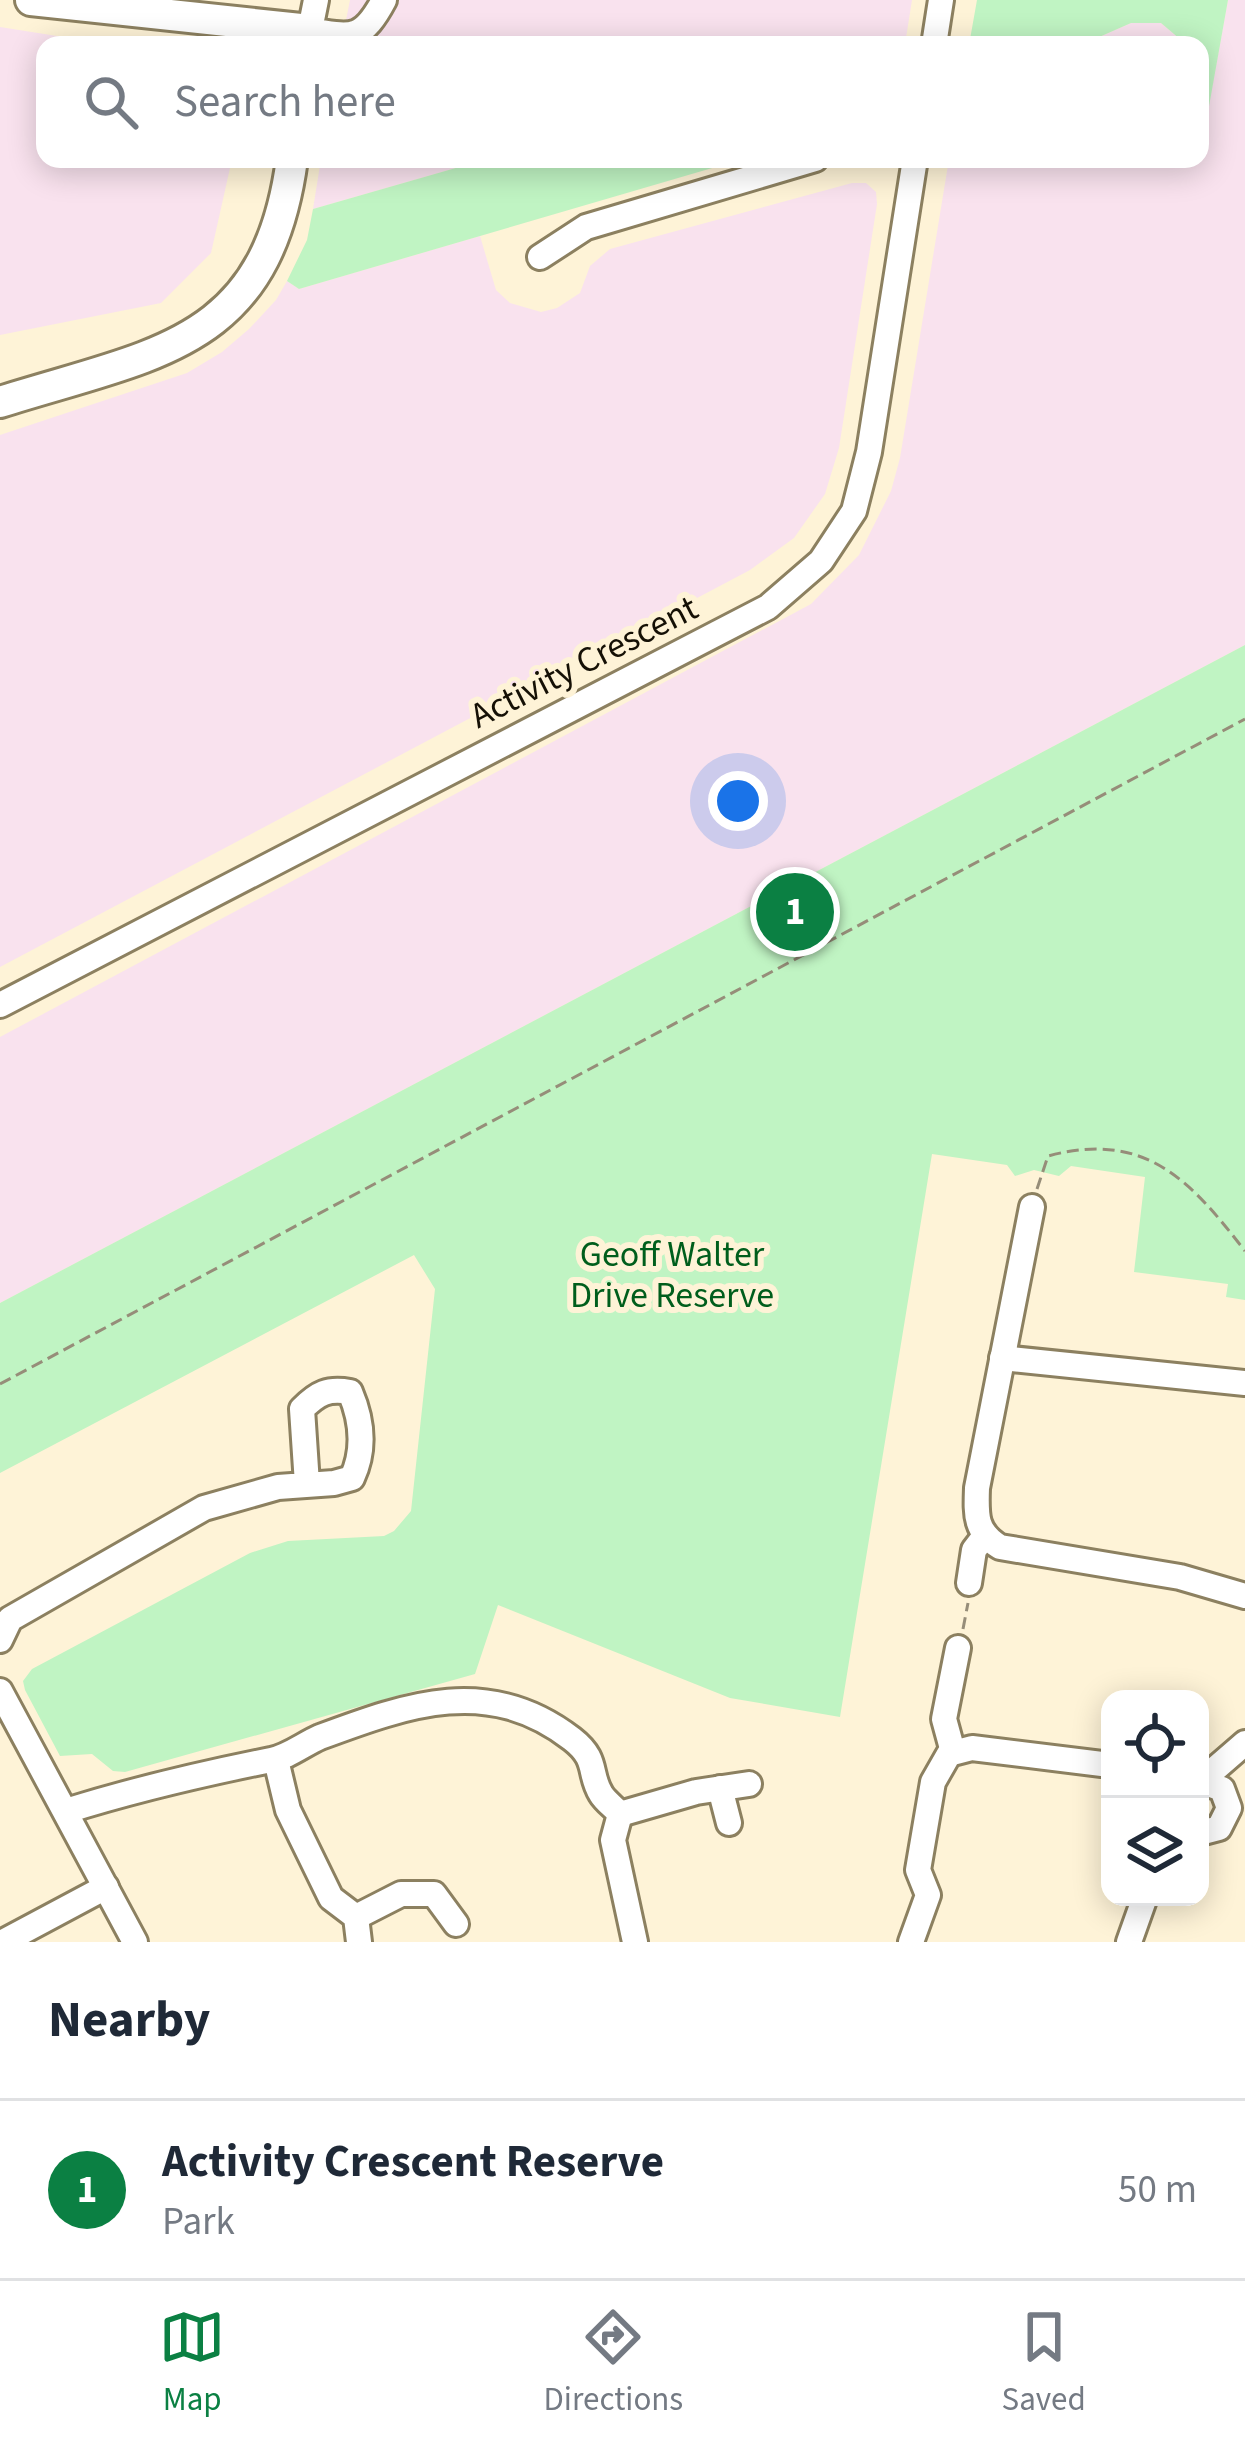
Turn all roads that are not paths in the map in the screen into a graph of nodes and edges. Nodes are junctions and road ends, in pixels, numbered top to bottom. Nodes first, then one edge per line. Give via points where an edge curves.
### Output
1 (31, 0) edge
2 (384, 0) edge
3 (941, 0) edge
4 (311, 25) edge
5 (935, 36) edge
6 (290, 168) edge
7 (784, 168) edge
8 (914, 168) edge
9 (540, 257) dead end
10 (0, 402) edge
11 (0, 1005) edge
12 (1032, 1207) road end
13 (1002, 1358) junction
14 (1245, 1383) edge
15 (307, 1484) dead end
16 (984, 1537) junction
17 (969, 1583) road end
18 (1245, 1596) edge
19 (0, 1640) edge
20 (958, 1648) road end
21 (0, 1691) edge
22 (1245, 1744) edge
23 (953, 1752) junction
24 (276, 1760) junction
25 (1101, 1765) edge
26 (1209, 1774) edge
27 (1209, 1783) edge
28 (749, 1784) dead end
29 (720, 1788) junction
30 (66, 1811) junction
31 (620, 1814) junction
32 (729, 1822) dead end
33 (1227, 1822) edge
34 (106, 1887) junction
35 (1142, 1906) edge
36 (455, 1924) dead end
37 (357, 1929) edge
38 (3, 1942) edge
39 (136, 1942) edge
40 (635, 1942) edge
41 (911, 1942) edge
42 (1129, 1942) edge

1 - 4 main road
2 - 4 street via 360,33
3 - 5 street
6 - 10 main road via 268,253 221,317 172,348
7 - 9 street via 586,227
8 - 11 street, Activity Crescent via 869,452 854,511 820,561 768,607
12 - 13 street
13 - 14 street
13 - 16 street via 977,1488
15 - 19 street via 204,1508 10,1619
16 - 17 street
16 - 18 street via 1000,1547
20 - 23 street via 944,1719
21 - 30 street
22 - 26 street
22 - 33 street
23 - 25 street
23 - 41 street via 932,1782 918,1870 928,1895
24 - 30 street
24 - 31 street via 404,1709 486,1700 575,1741 594,1762 600,1793
24 - 37 street via 288,1810 331,1898
27 - 33 street
28 - 29 street
29 - 31 street
29 - 32 street
30 - 34 street
31 - 40 street via 613,1840
34 - 38 street
34 - 39 street
35 - 42 street
36 - 37 street via 442,1886 401,1894

